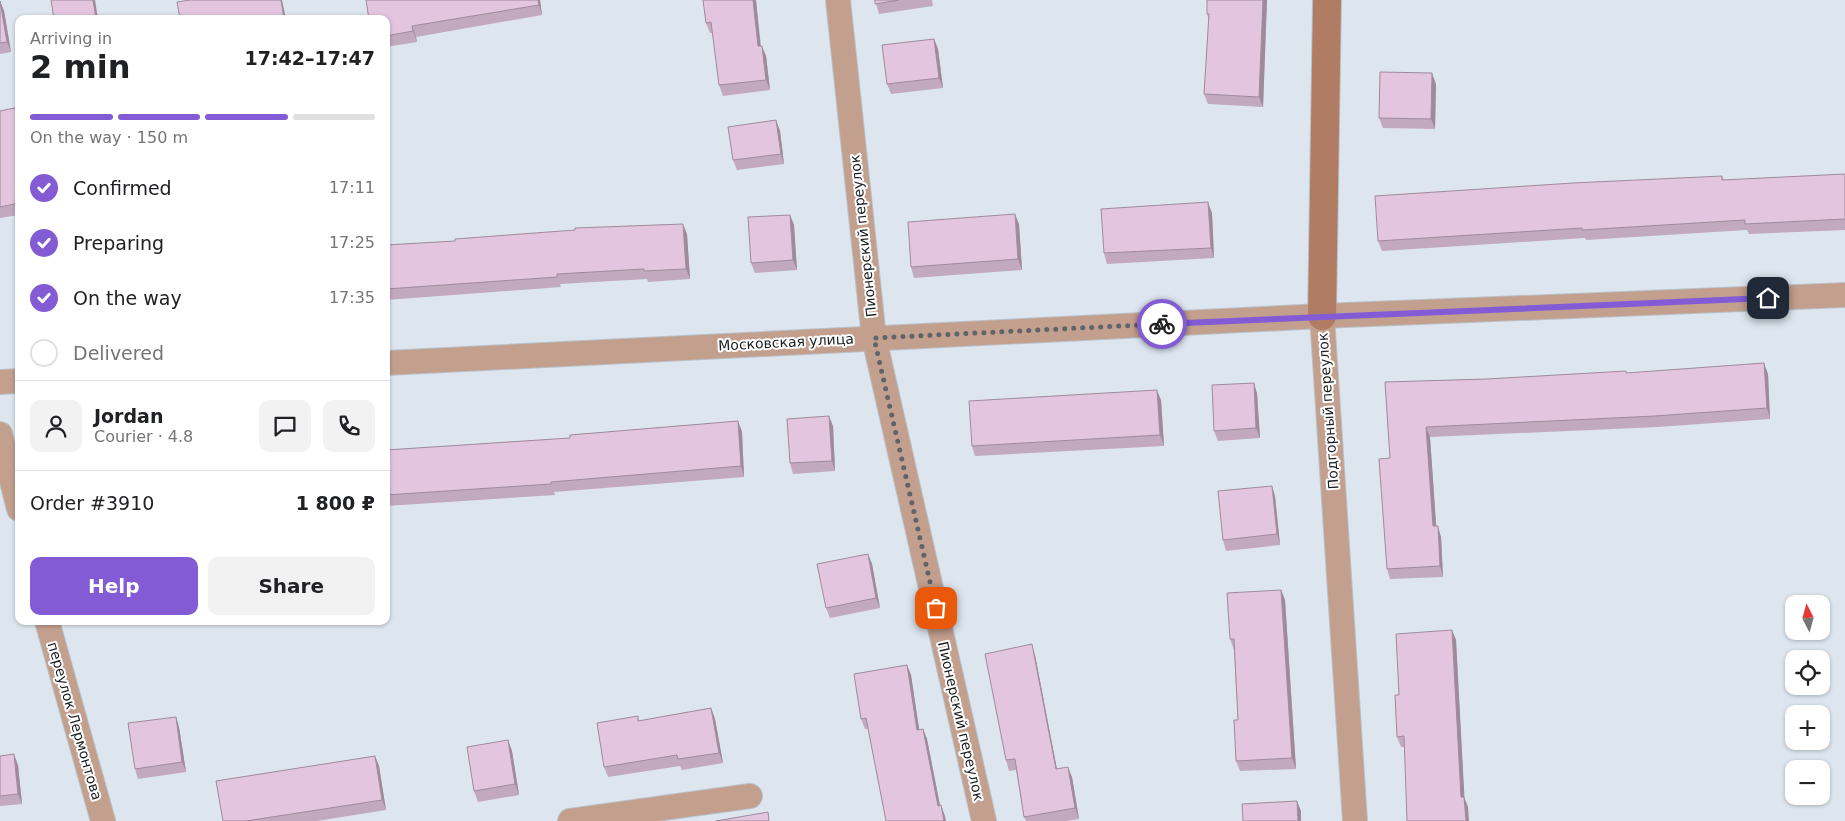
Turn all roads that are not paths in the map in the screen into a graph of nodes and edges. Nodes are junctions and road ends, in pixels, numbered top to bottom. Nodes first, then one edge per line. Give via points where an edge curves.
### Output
1 (838, 0) edge
2 (1327, 0) edge
3 (1845, 295) edge
4 (1322, 316) junction
5 (874, 338) junction
6 (390, 363) edge
7 (15, 381) edge
8 (0, 382) edge
9 (0, 434) edge
10 (15, 493) edge
11 (48, 625) edge
12 (750, 796) dead end
13 (103, 821) edge
14 (570, 821) edge
15 (984, 821) edge
16 (1355, 821) edge

1 - 5 street, Пионерский переулок
2 - 4 main road, Подгорный переулок
3 - 4 street, Московская улица
4 - 5 street, Московская улица
4 - 16 street, Подгорный переулок
5 - 6 street, Московская улица
5 - 15 street, Пионерский переулок
7 - 8 street
9 - 10 street
11 - 13 street, переулок Лермонтова
12 - 14 street

